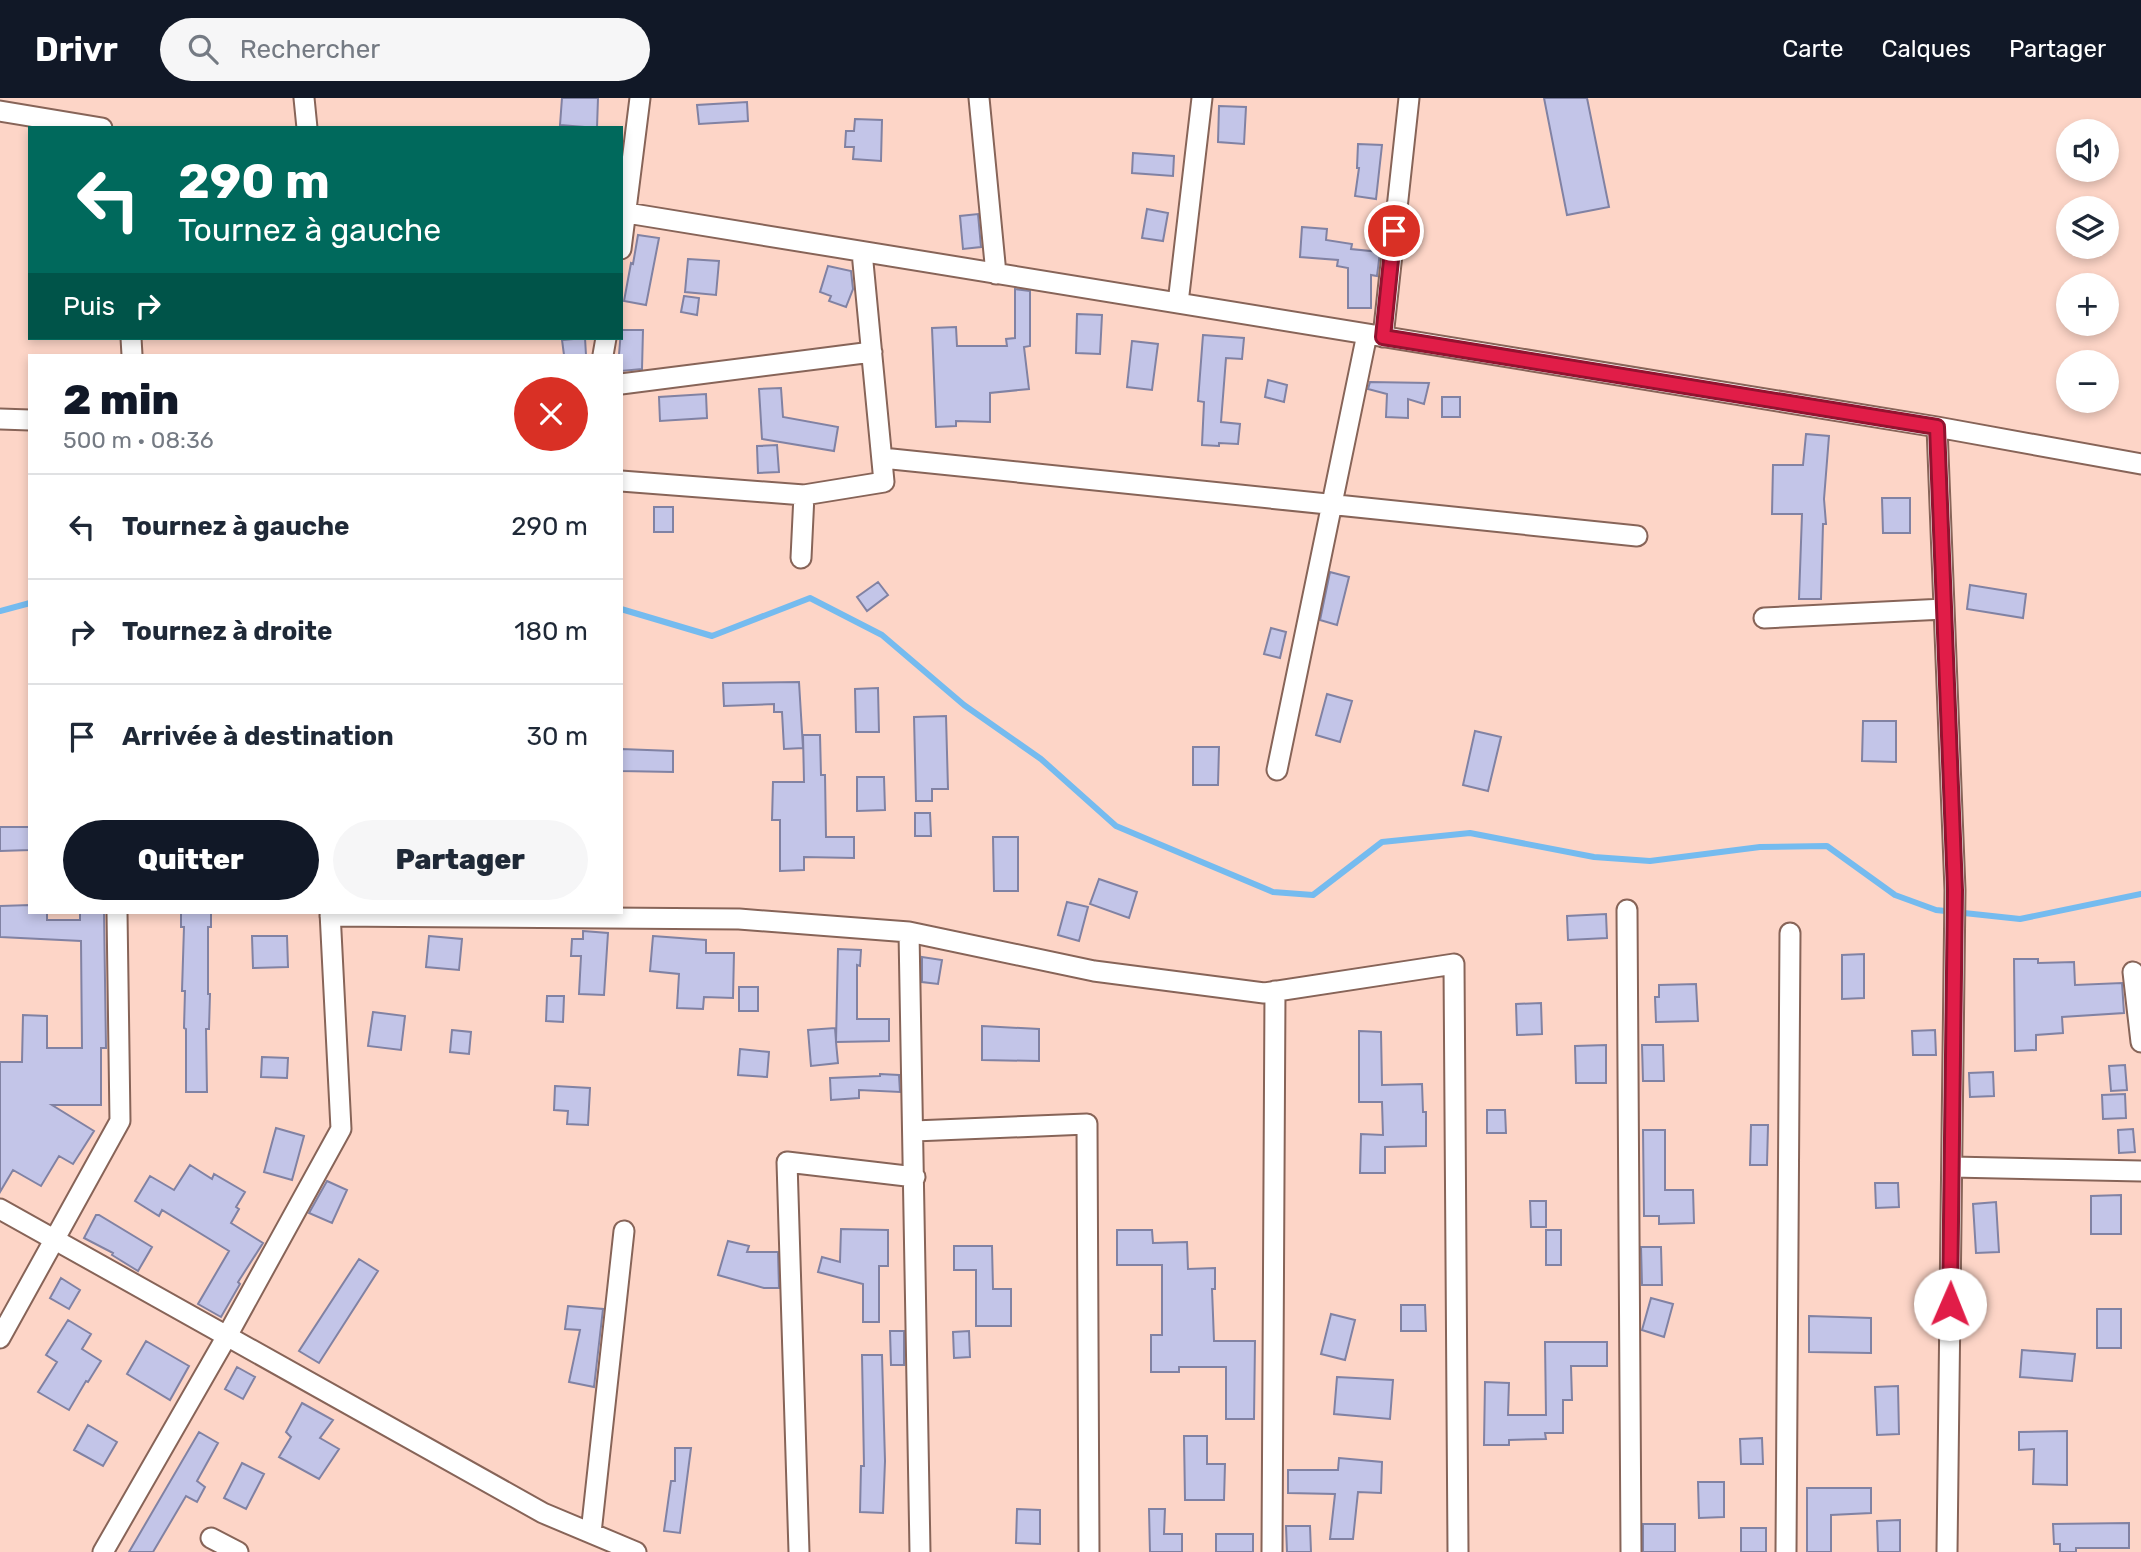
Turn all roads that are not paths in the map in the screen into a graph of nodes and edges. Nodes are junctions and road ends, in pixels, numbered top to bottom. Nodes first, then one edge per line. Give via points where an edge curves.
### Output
1 (304, 98) edge
2 (640, 98) edge
3 (979, 98) edge
4 (1202, 98) edge
5 (1409, 98) edge
6 (0, 111) edge
7 (90, 126) edge
8 (307, 126) edge
9 (624, 213) edge
10 (862, 252) junction
11 (996, 274) junction
12 (1178, 303) junction
13 (1375, 335) junction
14 (873, 352) junction
15 (623, 384) edge
16 (0, 419) edge
17 (28, 420) edge
18 (1937, 427) junction
19 (882, 458) junction
20 (2141, 464) edge
21 (623, 481) edge
22 (804, 495) junction
23 (1332, 505) junction
24 (1637, 536) dead end
25 (801, 558) dead end
26 (1944, 610) junction
27 (1764, 618) dead end
28 (1277, 770) dead end
29 (1627, 911) dead end
30 (117, 914) edge
31 (330, 914) edge
32 (522, 915) edge
33 (909, 932) junction
34 (1790, 933) dead end
35 (2133, 972) dead end
36 (1275, 991) junction
37 (2141, 1042) edge
38 (914, 1131) junction
39 (1952, 1167) junction
40 (2141, 1171) edge
41 (915, 1177) junction
42 (0, 1209) edge
43 (624, 1231) dead end
44 (55, 1240) junction
45 (227, 1336) junction
46 (0, 1338) edge
47 (591, 1533) junction
48 (212, 1538) dead end
49 (103, 1552) edge
50 (238, 1552) edge
51 (636, 1552) edge
52 (799, 1552) edge
53 (920, 1552) edge
54 (1089, 1552) edge
55 (1272, 1552) edge
56 (1458, 1552) edge
57 (1631, 1552) edge
58 (1786, 1552) edge
59 (1947, 1552) edge

1 - 8 street
2 - 9 street
3 - 11 street
4 - 12 street
5 - 13 street
6 - 7 street
9 - 10 street
10 - 11 street
10 - 14 street
11 - 12 street
12 - 13 street
13 - 18 street
13 - 23 street
14 - 15 street
14 - 19 street
16 - 17 street
18 - 20 street
18 - 26 street
19 - 22 street via 884,482
19 - 23 street
21 - 22 street
22 - 25 street
23 - 24 street
23 - 28 street
26 - 27 street
26 - 39 street via 1955,890
29 - 57 street
30 - 44 street via 120,1121
31 - 32 street
31 - 45 street via 341,1129
32 - 33 street via 739,919
33 - 36 street via 1094,971
33 - 38 street
34 - 58 street
35 - 37 street
36 - 55 street
36 - 56 street via 1454,964
38 - 41 street
38 - 54 street via 1087,1124
39 - 40 street
39 - 59 street
41 - 52 street via 786,1162
41 - 53 street
42 - 44 street
43 - 47 street
44 - 45 street
44 - 46 street
45 - 47 street via 543,1513
45 - 49 street
47 - 51 street
48 - 50 street

